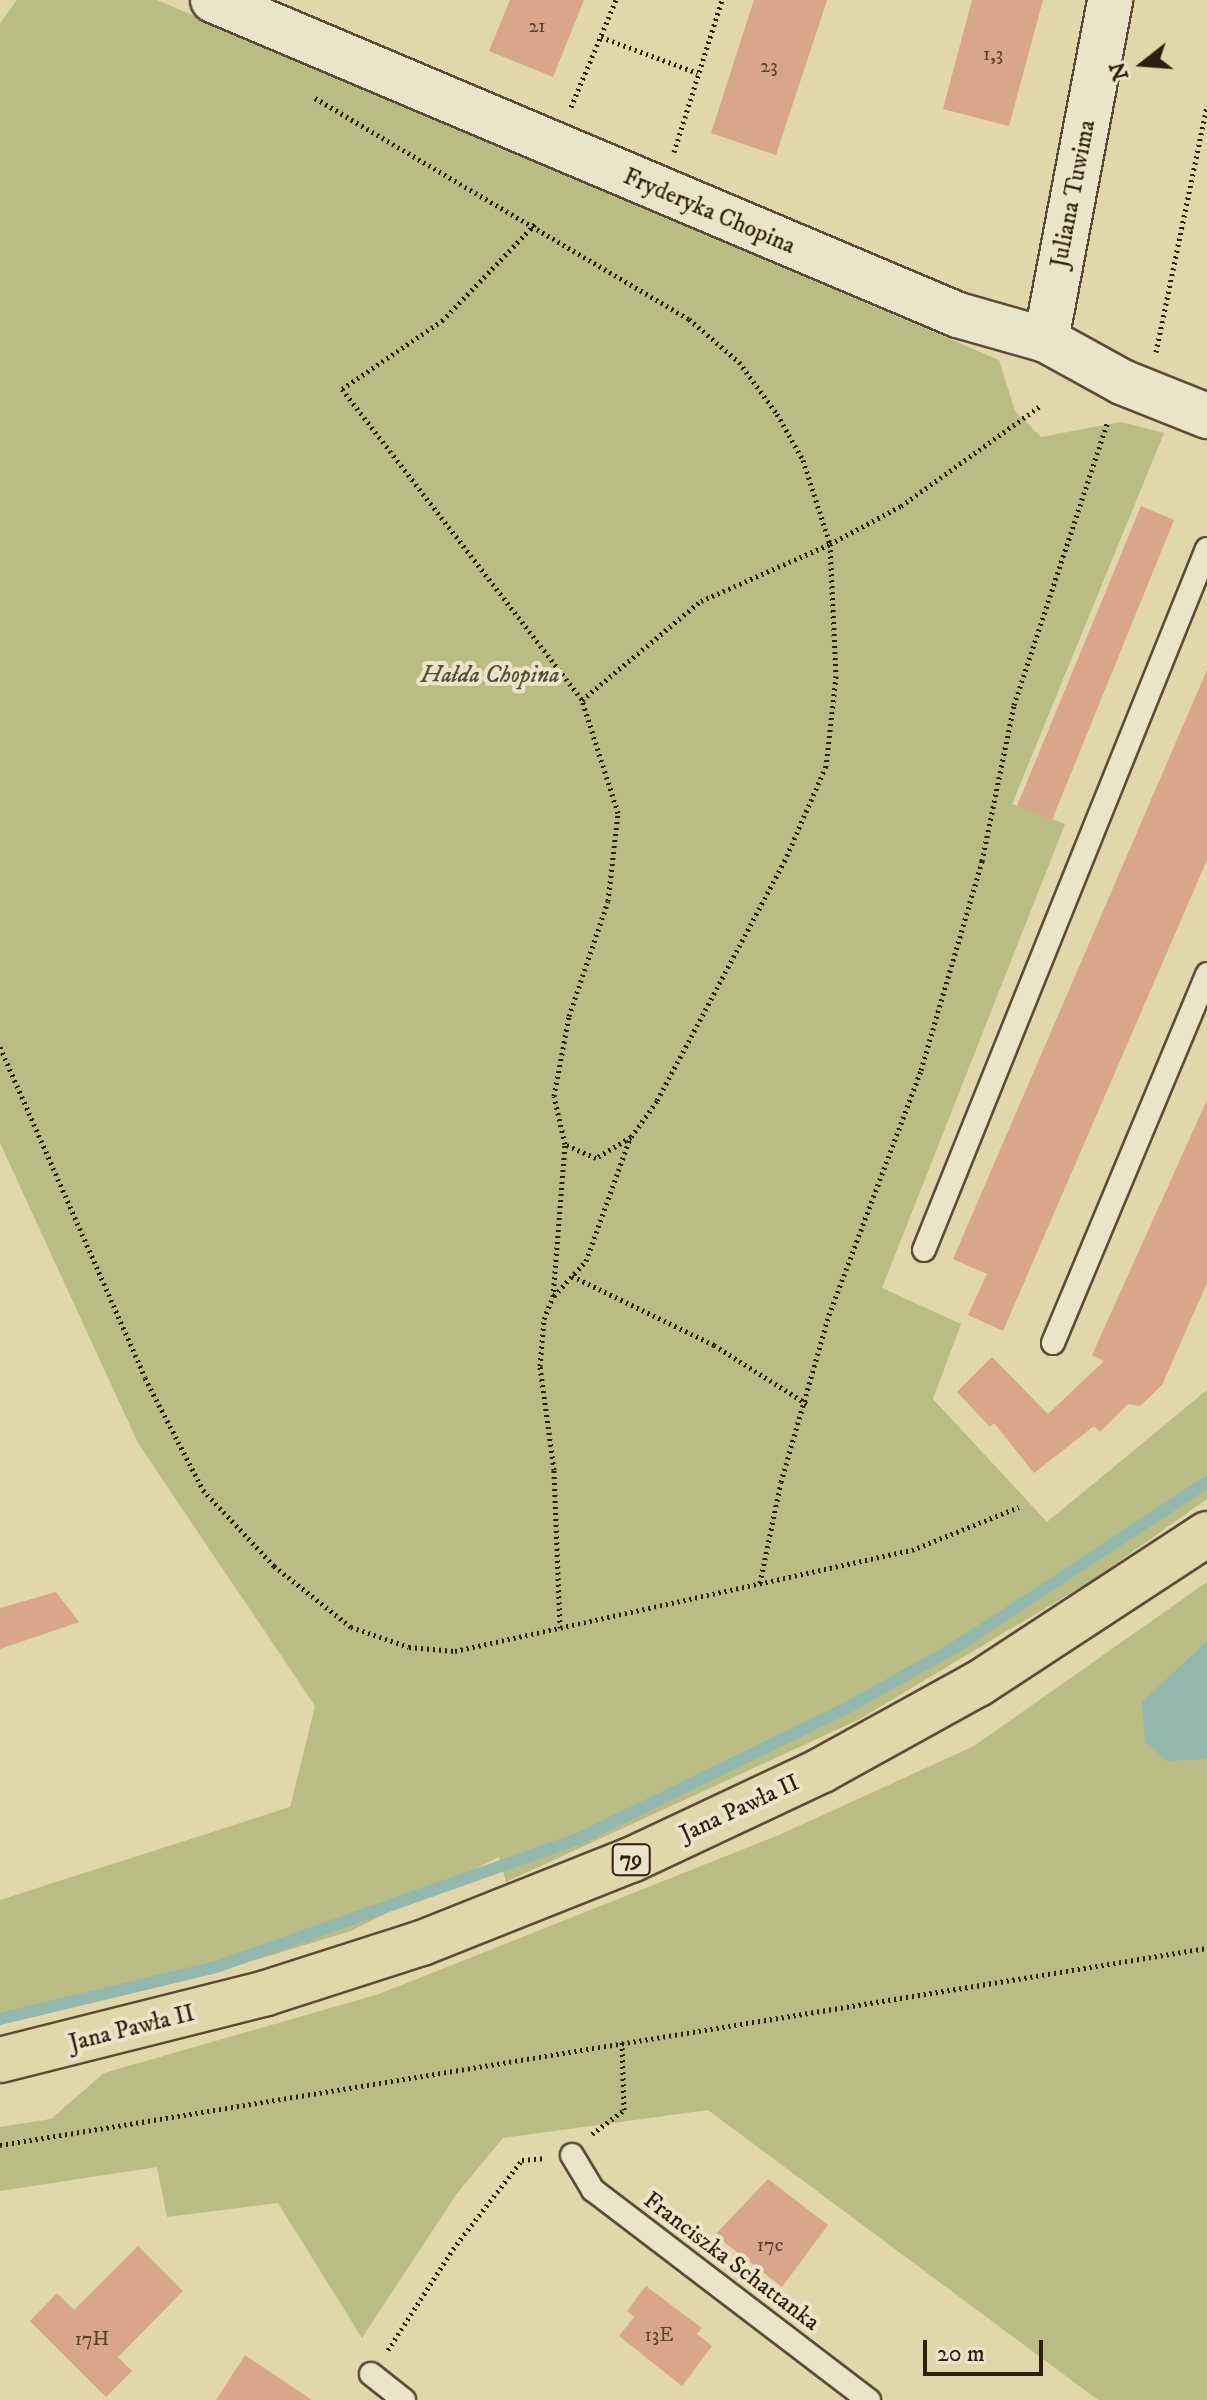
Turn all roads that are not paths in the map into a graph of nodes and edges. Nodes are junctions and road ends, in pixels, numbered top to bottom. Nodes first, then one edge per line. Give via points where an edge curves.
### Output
1 (213, 0) edge
2 (1110, 0) edge
3 (1046, 340) junction
4 (1207, 416) edge
5 (1207, 549) edge
6 (1207, 974) edge
7 (924, 1250) dead end
8 (1053, 1343) dead end
9 (1207, 1534) edge
10 (0, 2060) edge
11 (572, 2155) road end
12 (371, 2374) road end
13 (404, 2400) edge
14 (869, 2400) edge

1 - 3 street, Fryderyka Chopina via 958,315
2 - 3 street, Juliana Tuwima
3 - 4 street, Fryderyka Chopina via 1138,370
5 - 7 lane
6 - 8 lane
9 - 10 main road, Jana Pawła II / 79 via 978,1684 822,1770 631,1860 422,1943 266,1993
11 - 14 lane, Franciszka Schattanka via 593,2190
12 - 13 lane

